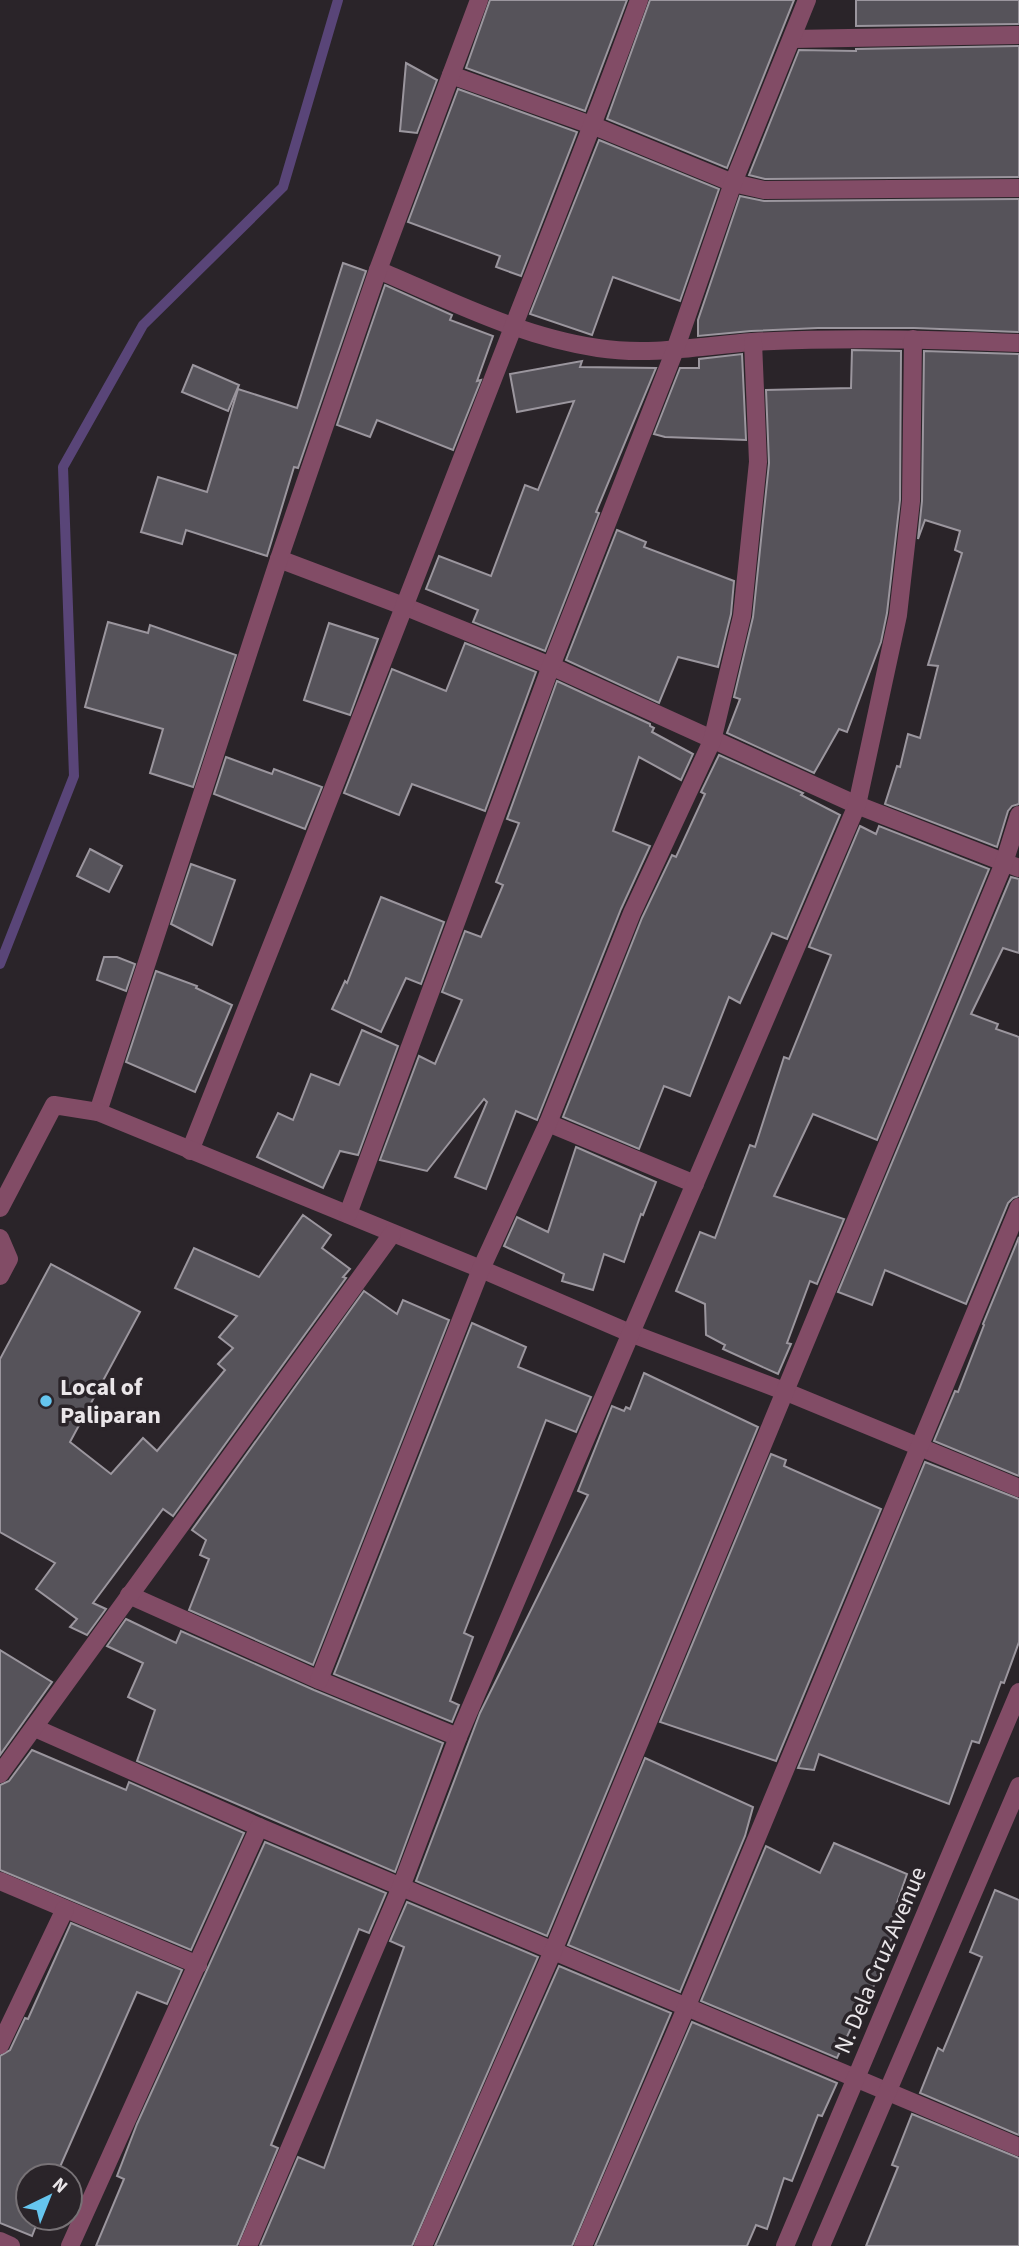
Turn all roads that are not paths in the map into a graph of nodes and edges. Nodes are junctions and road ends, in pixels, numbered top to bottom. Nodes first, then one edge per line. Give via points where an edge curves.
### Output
1 (478, 0) edge
2 (639, 0) edge
3 (807, 0) edge
4 (1019, 35) edge
5 (792, 39) junction
6 (451, 75) junction
7 (594, 126) junction
8 (733, 183) junction
9 (1019, 188) edge
10 (377, 270) junction
11 (513, 328) junction
12 (913, 339) junction
13 (753, 342) junction
14 (1019, 342) edge
15 (675, 350) junction
16 (279, 559) junction
17 (407, 607) junction
18 (551, 666) junction
19 (712, 741) junction
20 (857, 805) junction
21 (1019, 815) edge
22 (1011, 865) edge
23 (98, 1112) junction
24 (548, 1123) junction
25 (190, 1151) junction
26 (695, 1184) junction
27 (1019, 1207) edge
28 (0, 1208) edge
29 (348, 1214) junction
30 (393, 1234) junction
31 (0, 1238) edge
32 (481, 1269) junction
33 (0, 1276) edge
34 (630, 1333) junction
35 (785, 1391) junction
36 (919, 1446) junction
37 (1019, 1488) edge
38 (129, 1595) junction
39 (319, 1680) junction
40 (1019, 1692) edge
41 (35, 1728) junction
42 (458, 1737) junction
43 (0, 1774) edge
44 (1019, 1786) edge
45 (260, 1827) junction
46 (0, 1881) edge
47 (401, 1887) junction
48 (65, 1909) junction
49 (553, 1951) junction
50 (198, 1965) junction
51 (687, 2008) junction
52 (0, 2045) edge
53 (857, 2079) junction
54 (888, 2092) junction
55 (1019, 2147) edge
56 (0, 2241) edge
57 (11, 2246) edge
58 (71, 2246) edge
59 (248, 2246) edge
60 (423, 2246) edge
61 (583, 2246) edge
62 (785, 2246) edge
63 (821, 2246) edge

1 - 6 street
2 - 7 street
3 - 5 street
4 - 5 street
5 - 8 street
6 - 7 street
6 - 10 street
7 - 8 street
7 - 11 street
8 - 9 street via 764,190
8 - 15 street
10 - 11 street
10 - 16 street
11 - 15 street via 598,348
11 - 17 street
12 - 13 street
12 - 14 street
12 - 20 street via 911,501 898,615
13 - 15 street
13 - 19 street via 758,462 742,616
15 - 18 street
16 - 17 street
16 - 23 street
17 - 18 street
17 - 25 street
18 - 19 street
18 - 29 street
19 - 20 street
19 - 24 street via 632,913
20 - 22 street
20 - 26 street
21 - 22 street
22 - 35 street
23 - 25 street
23 - 28 street via 54,1105
24 - 26 street
24 - 32 street
25 - 29 street
26 - 34 street
27 - 36 street
29 - 30 street
30 - 32 street
30 - 38 street
31 - 33 street via 9,1259
32 - 34 street
32 - 39 street
34 - 35 street
34 - 42 street
35 - 36 street
35 - 49 street
36 - 37 street
36 - 51 street
38 - 39 street
38 - 41 street
39 - 42 street
40 - 53 street, N. Dela Cruz Avenue
41 - 43 street
41 - 45 street
42 - 47 street
44 - 54 street
45 - 47 street
45 - 50 street
46 - 48 street
47 - 49 street
47 - 59 street
48 - 50 street
48 - 52 street
49 - 51 street
49 - 60 street
50 - 58 street
51 - 53 street
51 - 61 street
53 - 54 street
53 - 62 street, N. Dela Cruz Avenue
54 - 55 street
54 - 63 street
56 - 57 street

